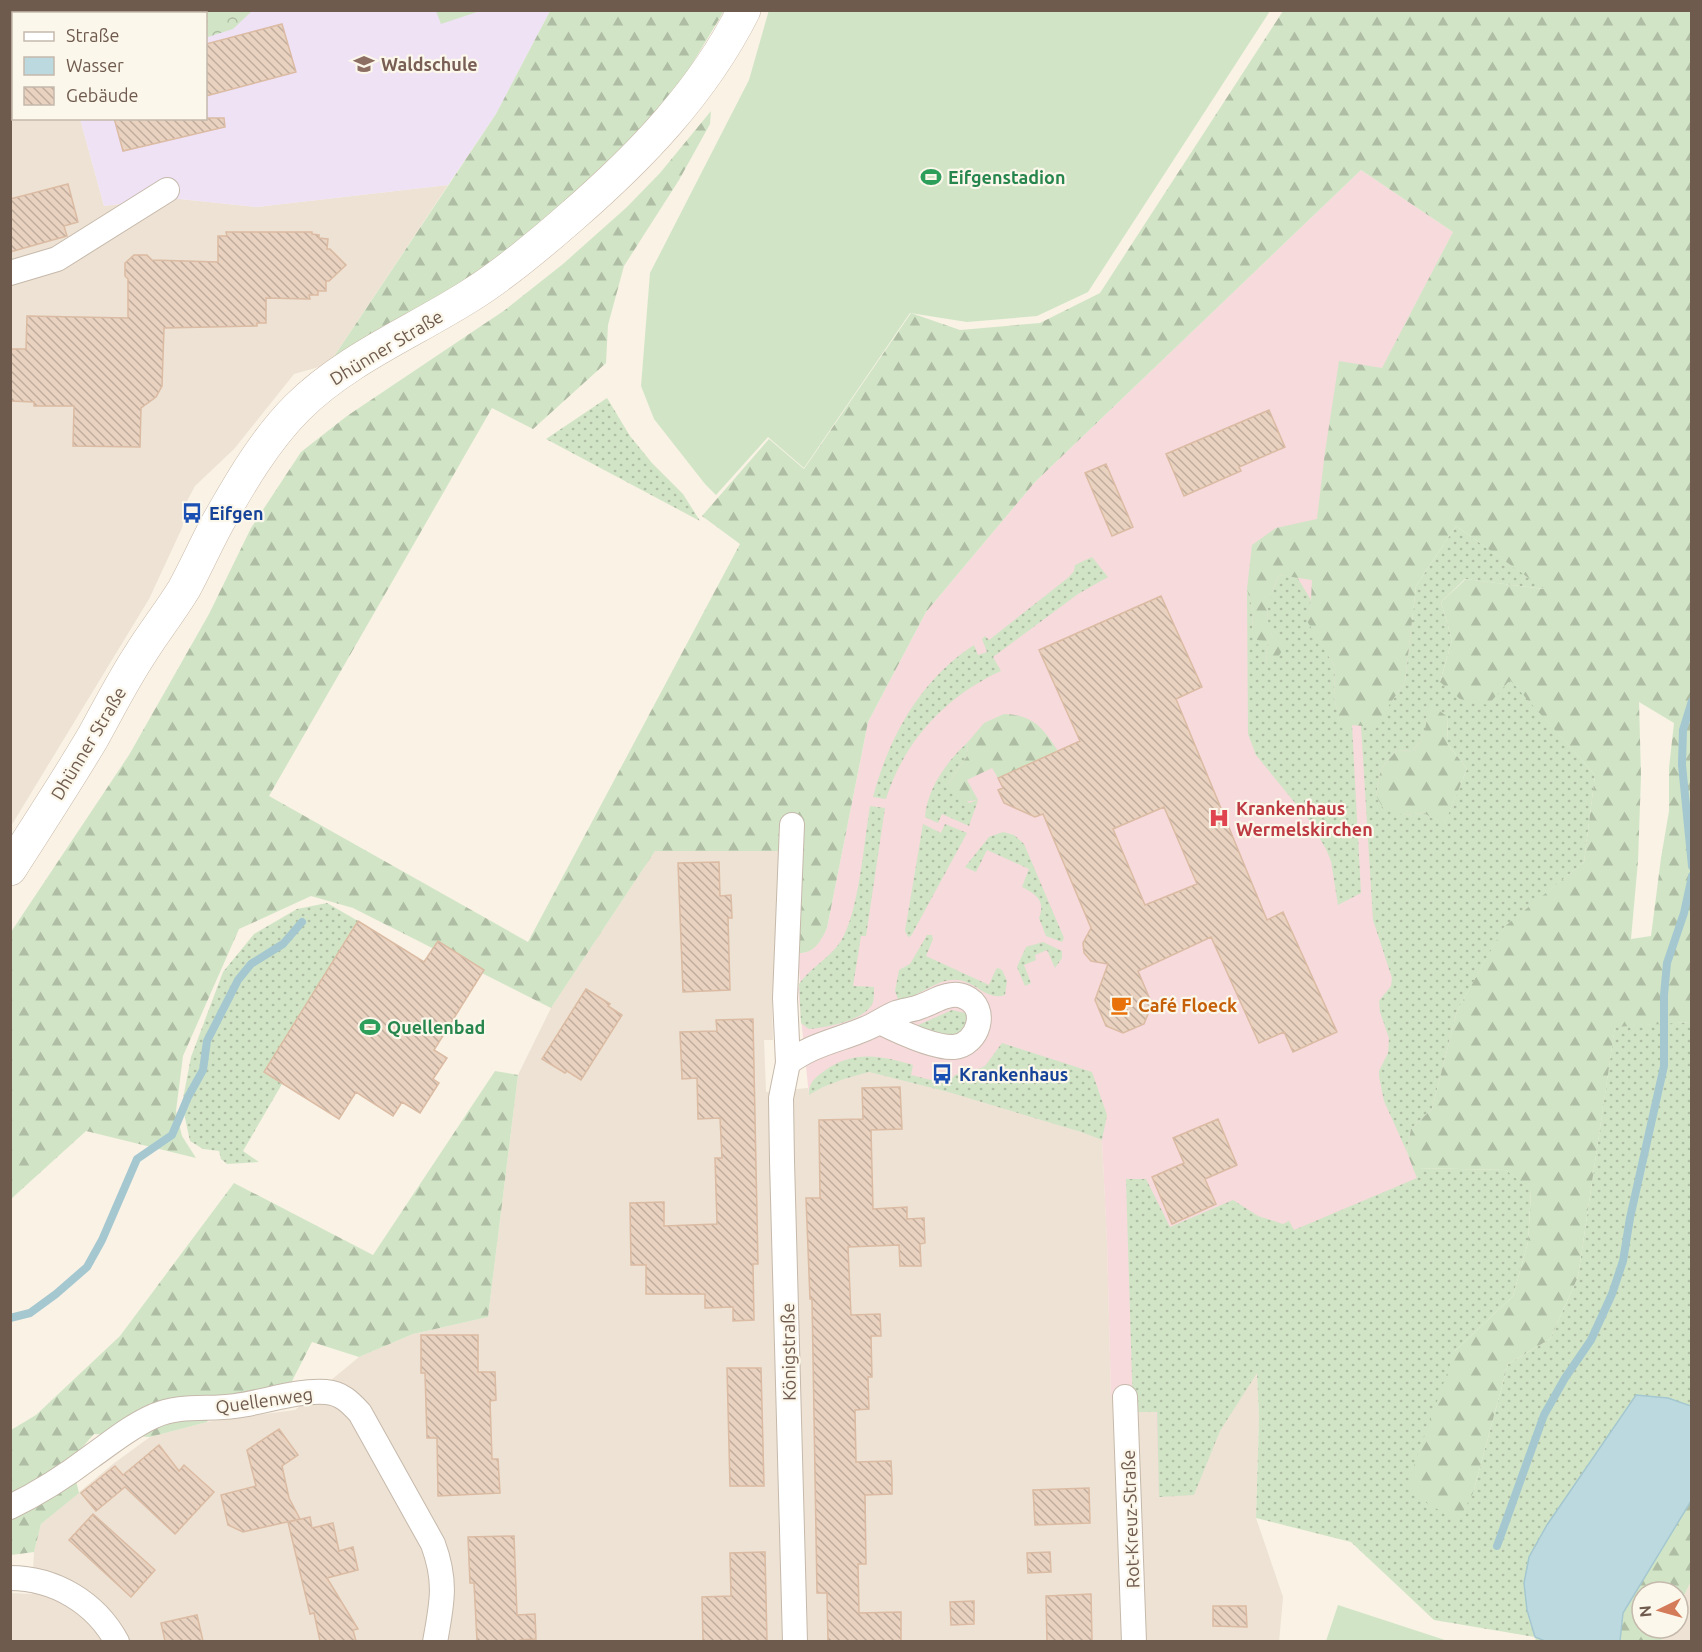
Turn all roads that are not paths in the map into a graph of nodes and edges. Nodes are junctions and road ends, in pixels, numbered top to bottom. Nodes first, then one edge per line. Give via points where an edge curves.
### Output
1 (744, 10) edge
2 (167, 190) dead end
3 (10, 273) edge
4 (792, 825) dead end
5 (10, 869) edge
6 (880, 1022) dead end
7 (788, 1063) junction
8 (1125, 1397) dead end
9 (10, 1507) edge
10 (10, 1578) edge
11 (117, 1641) edge
12 (435, 1641) edge
13 (795, 1641) edge
14 (1134, 1641) edge

1 - 5 main road, Dhünner Straße via 694,92 603,189 550,236 474,293 338,374 294,411 239,487 184,589 137,658 92,739
2 - 3 street via 57,259
4 - 7 street, Königstraße via 785,998
6 - 7 street via 808,1050
7 - 13 street, Königstraße via 781,1098
8 - 14 street, Rot-Kreuz-Straße
9 - 12 street, Quellenweg via 126,1431 168,1410 234,1407 305,1392 340,1395 360,1413 433,1544 443,1582
10 - 11 street via 50,1584 76,1597 100,1617

